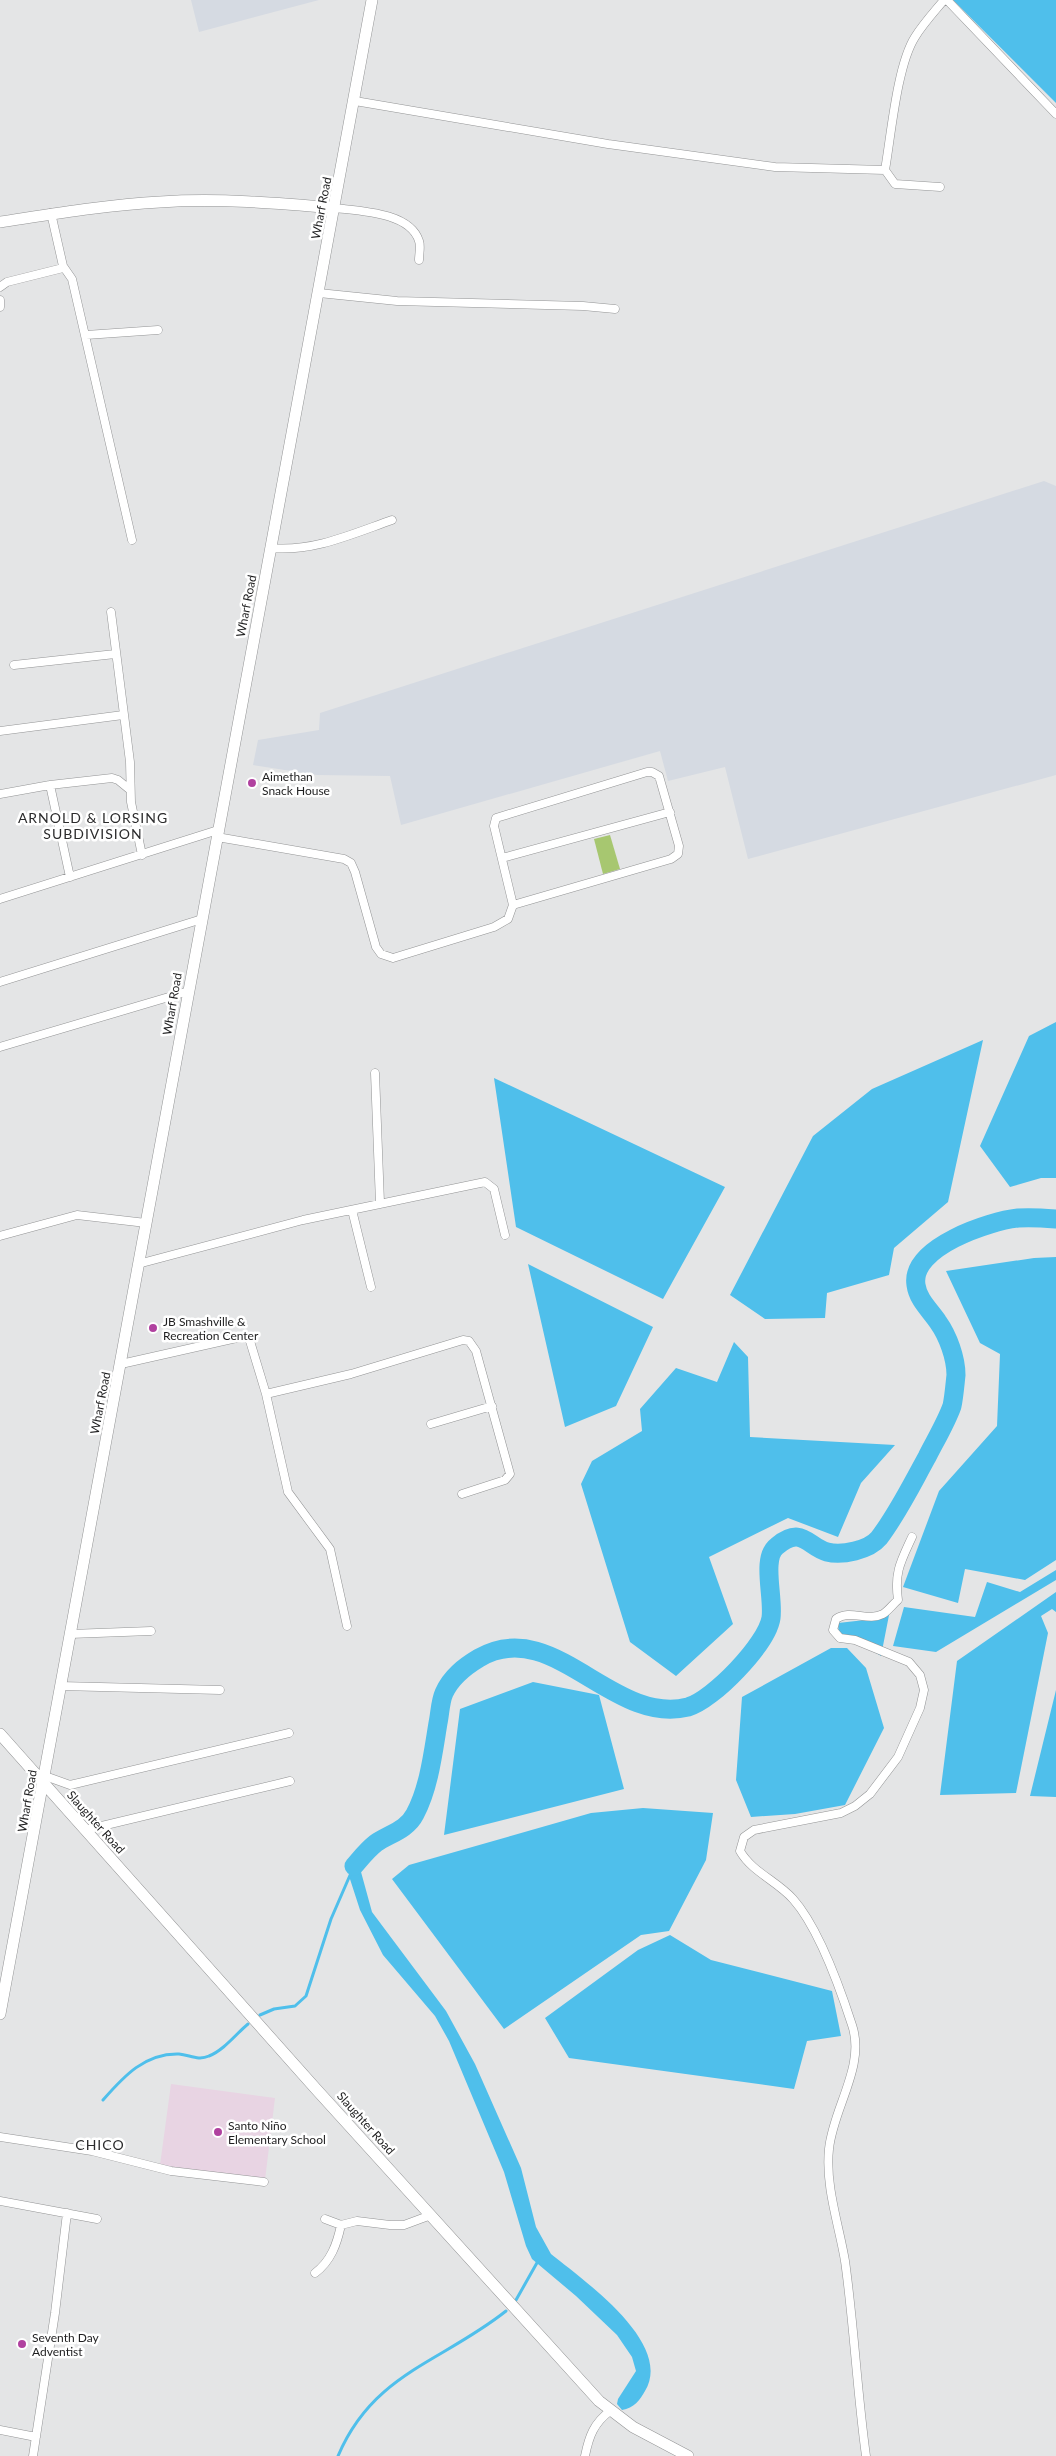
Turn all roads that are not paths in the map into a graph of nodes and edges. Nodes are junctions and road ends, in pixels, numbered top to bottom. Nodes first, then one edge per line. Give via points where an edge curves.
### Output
1 (372, 0) edge
2 (946, 0) edge
3 (355, 101) junction
4 (1056, 114) edge
5 (885, 170) junction
6 (940, 187) dead end
7 (336, 208) junction
8 (50, 213) junction
9 (0, 222) edge
10 (419, 260) dead end
11 (64, 268) junction
12 (0, 287) edge
13 (319, 293) junction
14 (0, 300) edge
15 (0, 307) edge
16 (616, 310) dead end
17 (158, 330) dead end
18 (86, 335) junction
19 (392, 520) dead end
20 (132, 540) dead end
21 (271, 548) junction
22 (111, 612) dead end
23 (115, 654) junction
24 (14, 665) dead end
25 (123, 715) junction
26 (0, 731) edge
27 (50, 785) junction
28 (129, 789) junction
29 (0, 794) edge
30 (670, 812) junction
31 (218, 834) junction
32 (142, 855) junction
33 (502, 858) junction
34 (70, 877) junction
35 (0, 899) edge
36 (513, 905) junction
37 (202, 919) junction
38 (0, 982) edge
39 (188, 991) junction
40 (0, 1047) edge
41 (375, 1073) dead end
42 (380, 1203) junction
43 (352, 1210) junction
44 (146, 1222) junction
45 (505, 1235) dead end
46 (0, 1236) edge
47 (138, 1264) junction
48 (371, 1287) dead end
49 (121, 1364) junction
50 (266, 1394) junction
51 (492, 1406) junction
52 (431, 1424) dead end
53 (462, 1494) dead end
54 (912, 1537) dead end
55 (347, 1626) dead end
56 (152, 1631) dead end
57 (70, 1634) junction
58 (60, 1686) junction
59 (220, 1690) dead end
60 (290, 1733) dead end
61 (0, 1734) edge
62 (45, 1781) junction
63 (290, 1781) dead end
64 (85, 1830) junction
65 (0, 2014) edge
66 (0, 2136) edge
67 (264, 2182) dead end
68 (0, 2201) edge
69 (67, 2213) junction
70 (431, 2215) junction
71 (97, 2219) dead end
72 (325, 2219) dead end
73 (341, 2225) junction
74 (315, 2273) dead end
75 (610, 2411) junction
76 (0, 2430) edge
77 (36, 2437) junction
78 (33, 2456) edge
79 (586, 2456) edge
80 (688, 2456) edge
81 (866, 2456) edge

1 - 3 main road, Wharf Road
2 - 4 street
2 - 5 street via 915,37 908,54 897,95
3 - 5 street via 608,144 775,167
3 - 7 main road, Wharf Road
5 - 6 street via 896,184
7 - 8 main road via 193,201
7 - 10 street via 402,221 419,241
7 - 13 main road, Wharf Road
8 - 9 main road
8 - 11 street
11 - 12 street via 7,282
11 - 18 street via 72,279
13 - 16 street via 397,301 583,306
13 - 21 main road, Wharf Road
14 - 15 street
17 - 18 street
18 - 20 street
19 - 21 street via 309,548
21 - 31 main road, Wharf Road
22 - 23 street
23 - 24 street
23 - 25 street
25 - 26 street
25 - 28 street via 131,771
27 - 28 street via 112,778
27 - 29 street
27 - 34 street
28 - 32 street
30 - 33 street
30 - 33 street via 659,776 647,772 496,818 494,826
30 - 36 street via 679,850 676,857
31 - 32 street
31 - 36 street via 344,859 356,872 376,947 386,957 393,958 494,927 508,919
31 - 37 main road, Wharf Road
32 - 34 street
33 - 36 street
34 - 35 street
37 - 38 street
37 - 39 main road, Wharf Road
39 - 40 street
39 - 44 main road, Wharf Road
41 - 42 street
42 - 43 street
42 - 45 street via 489,1183 494,1189
43 - 47 street
43 - 48 street
44 - 46 street via 77,1215
44 - 47 main road, Wharf Road
47 - 49 main road, Wharf Road
49 - 50 street via 247,1337 253,1346
49 - 57 main road, Wharf Road
50 - 51 street via 351,1374 463,1340 472,1344 476,1351
50 - 55 street via 288,1492 330,1548
51 - 52 street
51 - 53 street via 510,1474 505,1480
54 - 81 street via 897,1569 898,1600 882,1614 869,1617 841,1615 836,1619 833,1630 840,1638 855,1640 909,1662 920,1675 924,1690 920,1708 898,1757 870,1794 855,1806 841,1813 754,1830 744,1837 740,1851 752,1867 780,1885 794,1900 814,1932 853,2026 856,2045 853,2067 831,2135 829,2174 845,2262
56 - 57 street
57 - 58 main road, Wharf Road
58 - 59 street
58 - 62 main road, Wharf Road
60 - 62 street via 70,1786
61 - 62 main road, Slaughter Road
62 - 64 main road, Slaughter Road
62 - 65 main road, Wharf Road
63 - 64 street via 180,1810
64 - 70 main road, Slaughter Road
66 - 67 street via 92,2151 171,2171
68 - 69 street
69 - 71 street
69 - 77 street
70 - 73 street via 404,2225 357,2221
70 - 75 main road, Slaughter Road
72 - 73 street
73 - 74 street via 337,2243 326,2265
75 - 79 street via 592,2430
75 - 80 main road, Slaughter Road via 647,2436
76 - 77 street
77 - 78 street

